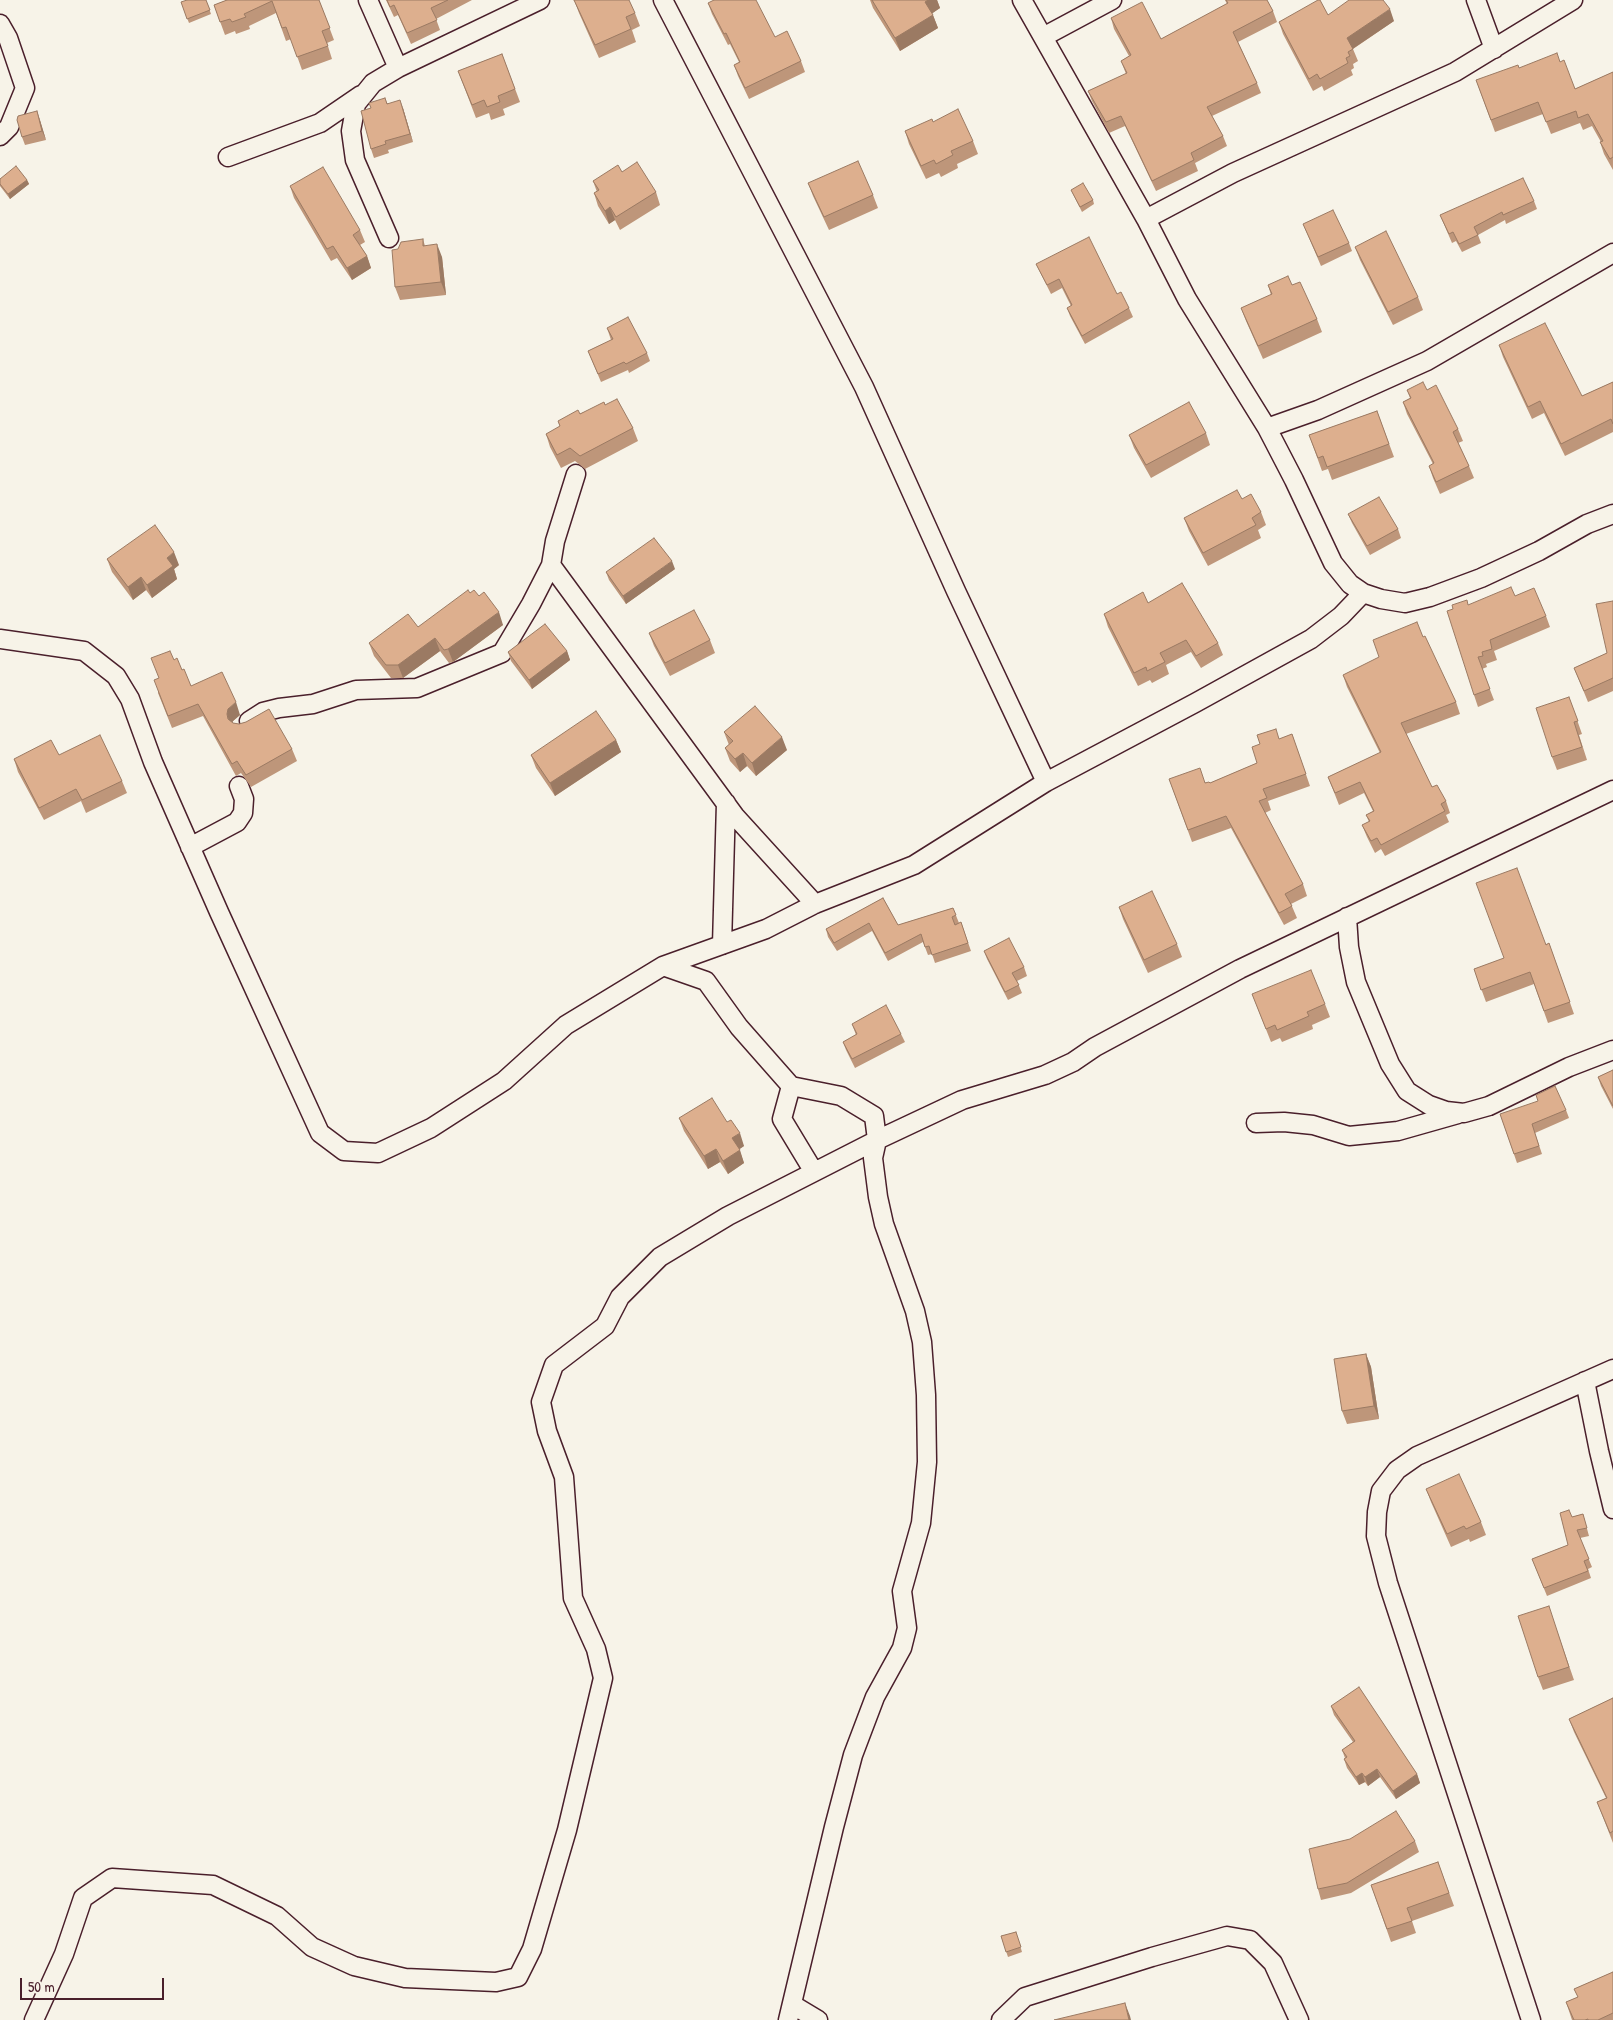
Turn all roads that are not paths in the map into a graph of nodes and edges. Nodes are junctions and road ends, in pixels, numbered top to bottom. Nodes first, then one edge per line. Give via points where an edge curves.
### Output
1 (368, 0) edge
2 (540, 0) edge
3 (663, 0) edge
4 (1022, 0) edge
5 (1112, 0) edge
6 (1476, 0) edge
7 (1573, 0) edge
8 (0, 24) edge
9 (1044, 37) junction
10 (1494, 49) junction
11 (398, 68) junction
12 (364, 93) junction
13 (0, 136) edge
14 (228, 157) dead end
15 (1146, 218) junction
16 (389, 238) dead end
17 (1613, 254) edge
18 (1267, 428) junction
19 (576, 474) dead end
20 (1613, 514) edge
21 (551, 565) junction
22 (1363, 593) junction
23 (0, 639) edge
24 (242, 726) edge
25 (1046, 782) junction
26 (239, 786) dead end
27 (1613, 790) edge
28 (726, 803) junction
29 (190, 847) junction
30 (816, 904) junction
31 (1347, 917) junction
32 (722, 945) junction
33 (663, 966) junction
34 (1613, 1050) edge
35 (791, 1086) junction
36 (1464, 1113) junction
37 (1256, 1123) dead end
38 (877, 1140) junction
39 (814, 1172) junction
40 (1613, 1369) edge
41 (1585, 1381) junction
42 (1613, 1509) edge
43 (790, 2012) edge
44 (34, 2020) edge
45 (818, 2020) edge
46 (1001, 2020) edge
47 (1299, 2020) edge
48 (1531, 2020) edge

1 - 11 street
2 - 11 street
3 - 25 street via 864,387
4 - 9 street
5 - 9 street
6 - 10 street
7 - 10 street
8 - 13 street via 8,38 24,88 9,127
9 - 15 street
10 - 15 street via 1455,72 1233,173
11 - 12 street via 373,83
12 - 14 street via 320,123
12 - 16 street via 356,104 351,131 355,160
15 - 18 street via 1187,299
17 - 18 street via 1427,361 1318,410
18 - 22 street via 1333,563 1350,584
19 - 21 street via 555,541
20 - 22 street via 1586,524 1539,552 1430,597 1405,603
21 - 24 street via 502,653 417,688 356,690 313,704 263,712
21 - 28 street
22 - 25 street via 1341,616 1311,639
23 - 29 street via 84,651 116,676 130,699
25 - 30 street via 914,865
26 - 29 street via 244,799 243,813 237,822
27 - 31 street
28 - 30 street
28 - 32 street
29 - 33 street via 320,1133 344,1151 378,1152 431,1128 504,1081 566,1025
30 - 32 street via 766,929
31 - 36 street via 1356,982 1390,1064 1407,1091 1414,1096 1446,1111
31 - 38 street via 1232,974 1073,1062 962,1100
32 - 33 street
33 - 35 street via 706,981 739,1027
34 - 36 street via 1568,1067 1489,1106
35 - 38 street via 841,1096 874,1116
35 - 39 street via 782,1119
36 - 37 street via 1398,1131 1349,1136 1313,1125
38 - 39 street
38 - 43 street via 873,1158 884,1224 916,1311 922,1342 927,1462 921,1523 902,1591 906,1628 904,1641 875,1697 854,1755
39 - 44 street via 728,1216 660,1257 620,1297 605,1326 554,1365 541,1402 564,1477 573,1598 596,1649 603,1678 567,1830 532,1949 518,1977 496,1982 405,1978 354,1966 312,1947 277,1916 213,1885 112,1878 82,1898 64,1954
40 - 41 street
41 - 42 street
41 - 48 street via 1417,1456 1397,1470 1381,1491 1377,1512 1376,1536 1388,1582
43 - 45 street
46 - 47 street via 1025,1997 1227,1936 1250,1940 1273,1963

